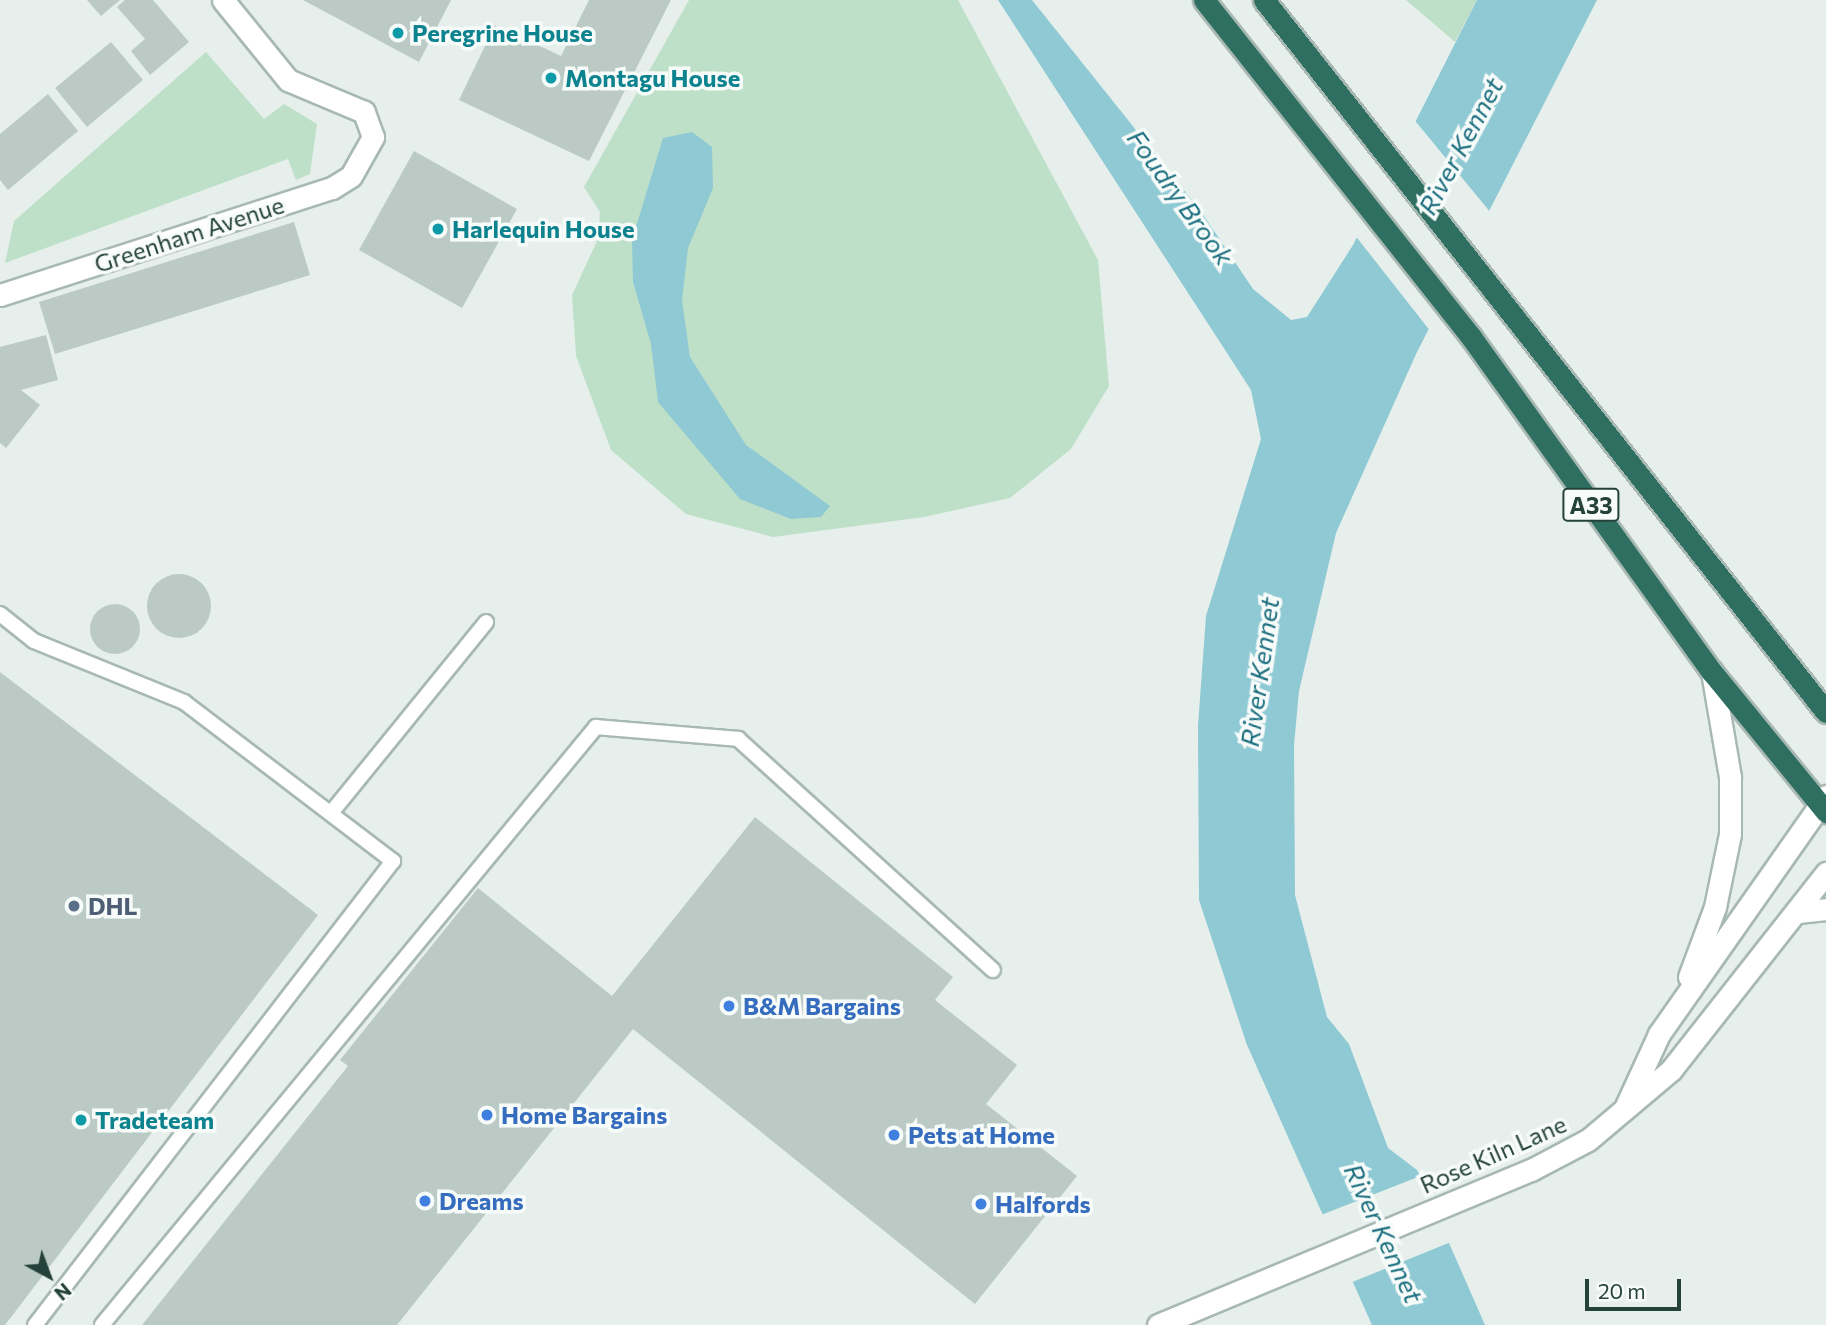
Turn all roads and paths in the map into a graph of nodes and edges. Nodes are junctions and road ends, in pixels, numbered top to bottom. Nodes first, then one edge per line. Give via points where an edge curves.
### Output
1 (223, 0) edge
2 (1204, 0) edge
3 (1264, 0) edge
4 (0, 295) edge
5 (0, 614) edge
6 (486, 622) dead end
7 (1712, 672) junction
8 (1826, 712) edge
9 (1824, 804) edge
10 (331, 813) junction
11 (1826, 873) edge
12 (1826, 909) edge
13 (1798, 912) junction
14 (993, 970) dead end
15 (1674, 1014) junction
16 (1625, 1108) junction
17 (35, 1325) edge
18 (102, 1325) edge
19 (1157, 1325) edge

1 - 4 street, Greenham Avenue via 288,80 364,113 373,137 366,155 331,188
2 - 7 highway, A33 via 1471,337
3 - 8 highway, A33
5 - 10 lane via 34,641 184,702
6 - 10 lane
7 - 9 highway, A33
7 - 15 street via 1730,777 1730,834 1715,907
9 - 15 street, Rose Kiln Lane
10 - 17 lane via 393,861
11 - 13 street
12 - 13 street
13 - 16 street via 1671,1070
14 - 18 lane via 738,739 596,727
15 - 16 street, Rose Kiln Lane via 1640,1066
16 - 19 street, Rose Kiln Lane via 1588,1140 1506,1180

